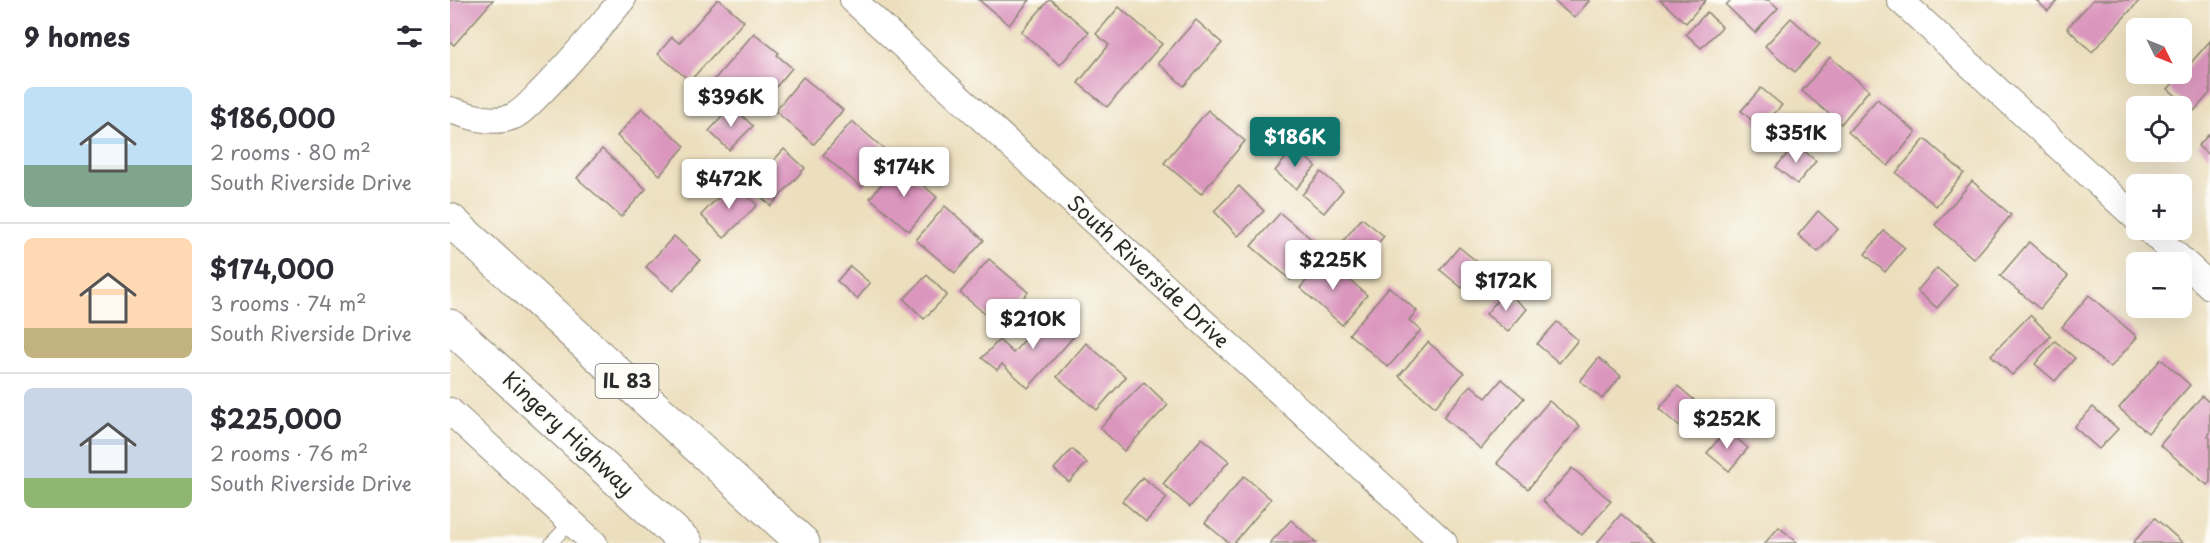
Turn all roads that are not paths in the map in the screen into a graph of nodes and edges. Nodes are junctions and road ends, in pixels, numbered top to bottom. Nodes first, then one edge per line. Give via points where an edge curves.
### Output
1 (622, 0) edge
2 (853, 0) edge
3 (1900, 0) edge
4 (450, 110) edge
5 (2126, 209) edge
6 (450, 220) edge
7 (2160, 240) edge
8 (2210, 286) edge
9 (450, 326) edge
10 (450, 411) edge
11 (571, 522) junction
12 (551, 543) edge
13 (594, 543) edge
14 (686, 543) edge
15 (803, 543) edge
16 (1444, 543) edge

1 - 4 street via 573,60 514,116 493,119
2 - 16 street, South Riverside Drive
3 - 5 street
6 - 15 highway, IL 83
7 - 8 street
9 - 14 highway, Kingery Highway
10 - 11 street
11 - 12 lane
11 - 13 street

